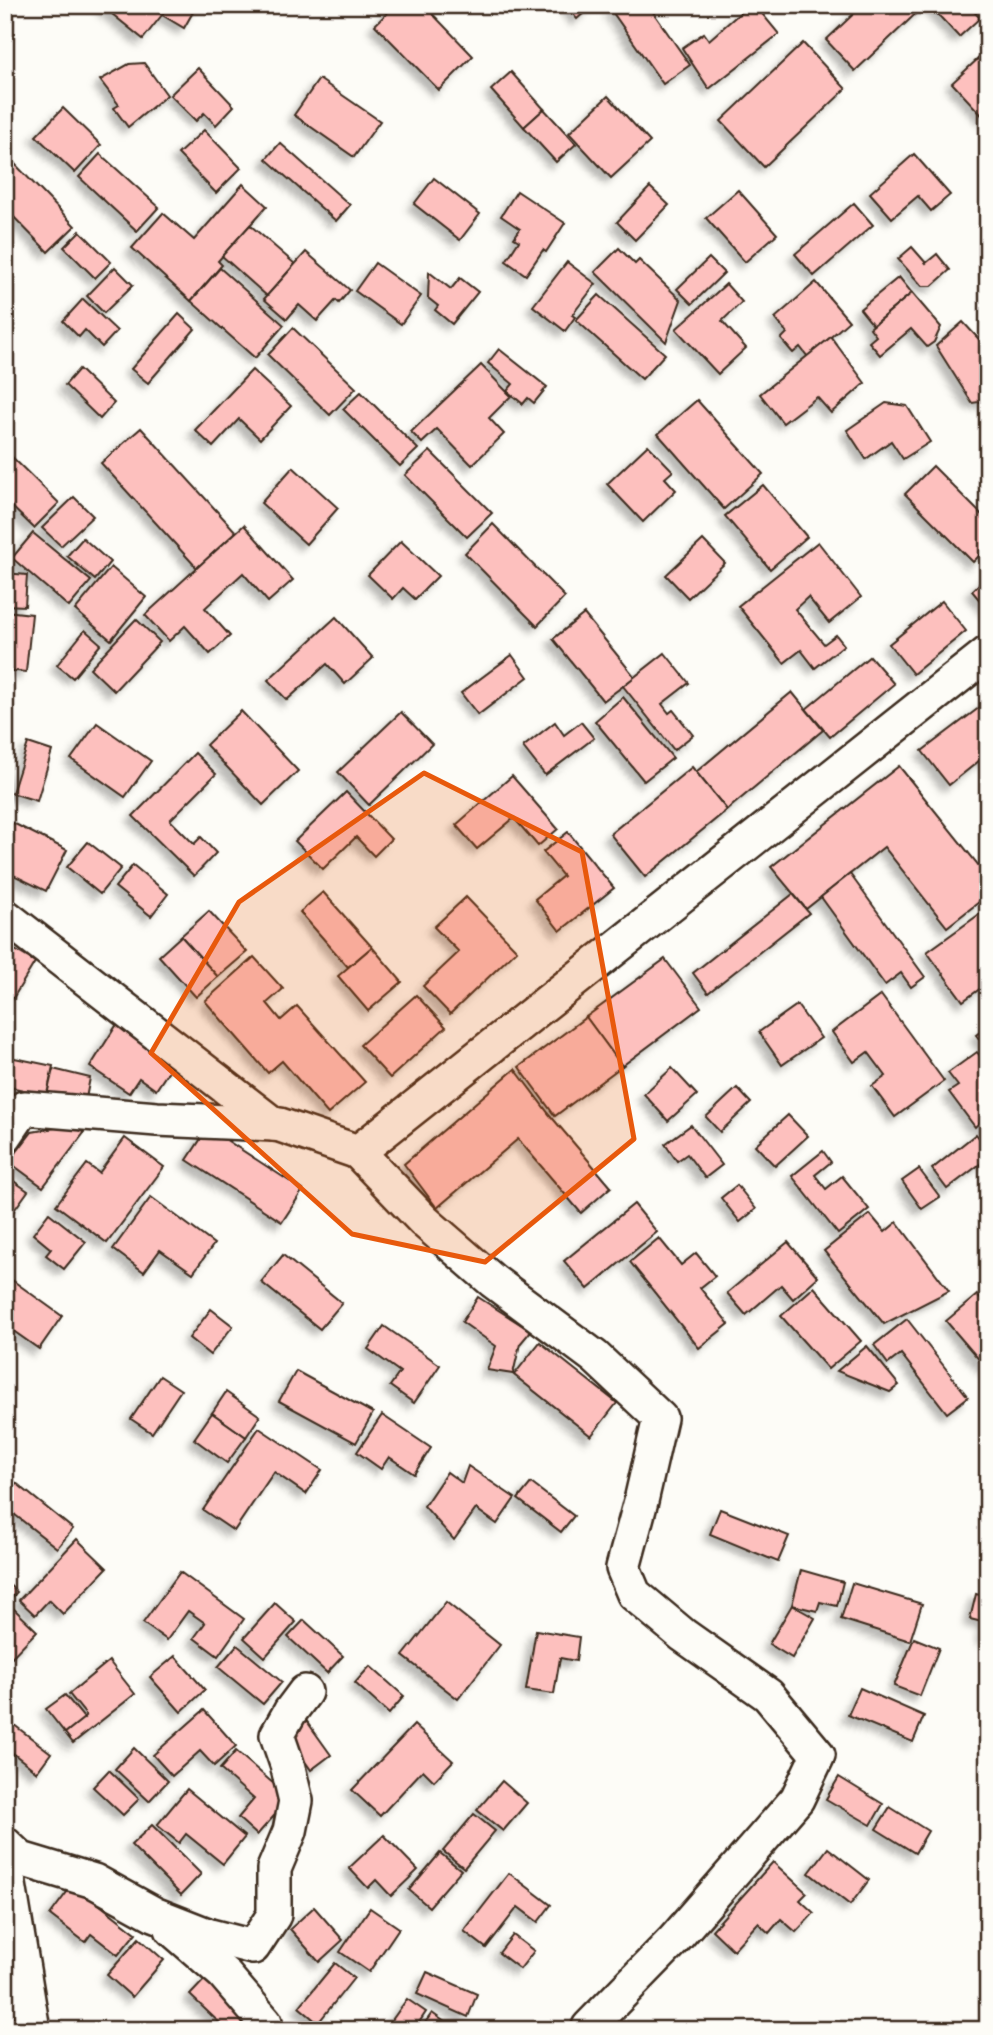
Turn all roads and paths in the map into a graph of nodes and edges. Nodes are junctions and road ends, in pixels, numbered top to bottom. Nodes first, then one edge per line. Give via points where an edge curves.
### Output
1 (988, 653) edge
2 (5, 915) edge
3 (15, 1106) edge
4 (274, 1124) junction
5 (5, 1136) edge
6 (358, 1152) junction
7 (305, 1692) dead end
8 (5, 1844) edge
9 (5, 1860) edge
10 (154, 1914) junction
11 (33, 2030) edge
12 (265, 2030) edge
13 (589, 2030) edge

1 - 6 lane
2 - 4 lane
3 - 4 lane
3 - 5 lane
4 - 6 lane
6 - 13 lane via 424,1221 494,1281 596,1357 660,1418 623,1568 634,1594 768,1695 818,1755 797,1799
7 - 10 lane via 277,1735 296,1801 290,1831 274,1869 274,1915 253,1947
8 - 10 lane via 20,1859 94,1881
9 - 11 lane
10 - 12 lane via 223,1973 265,2022

